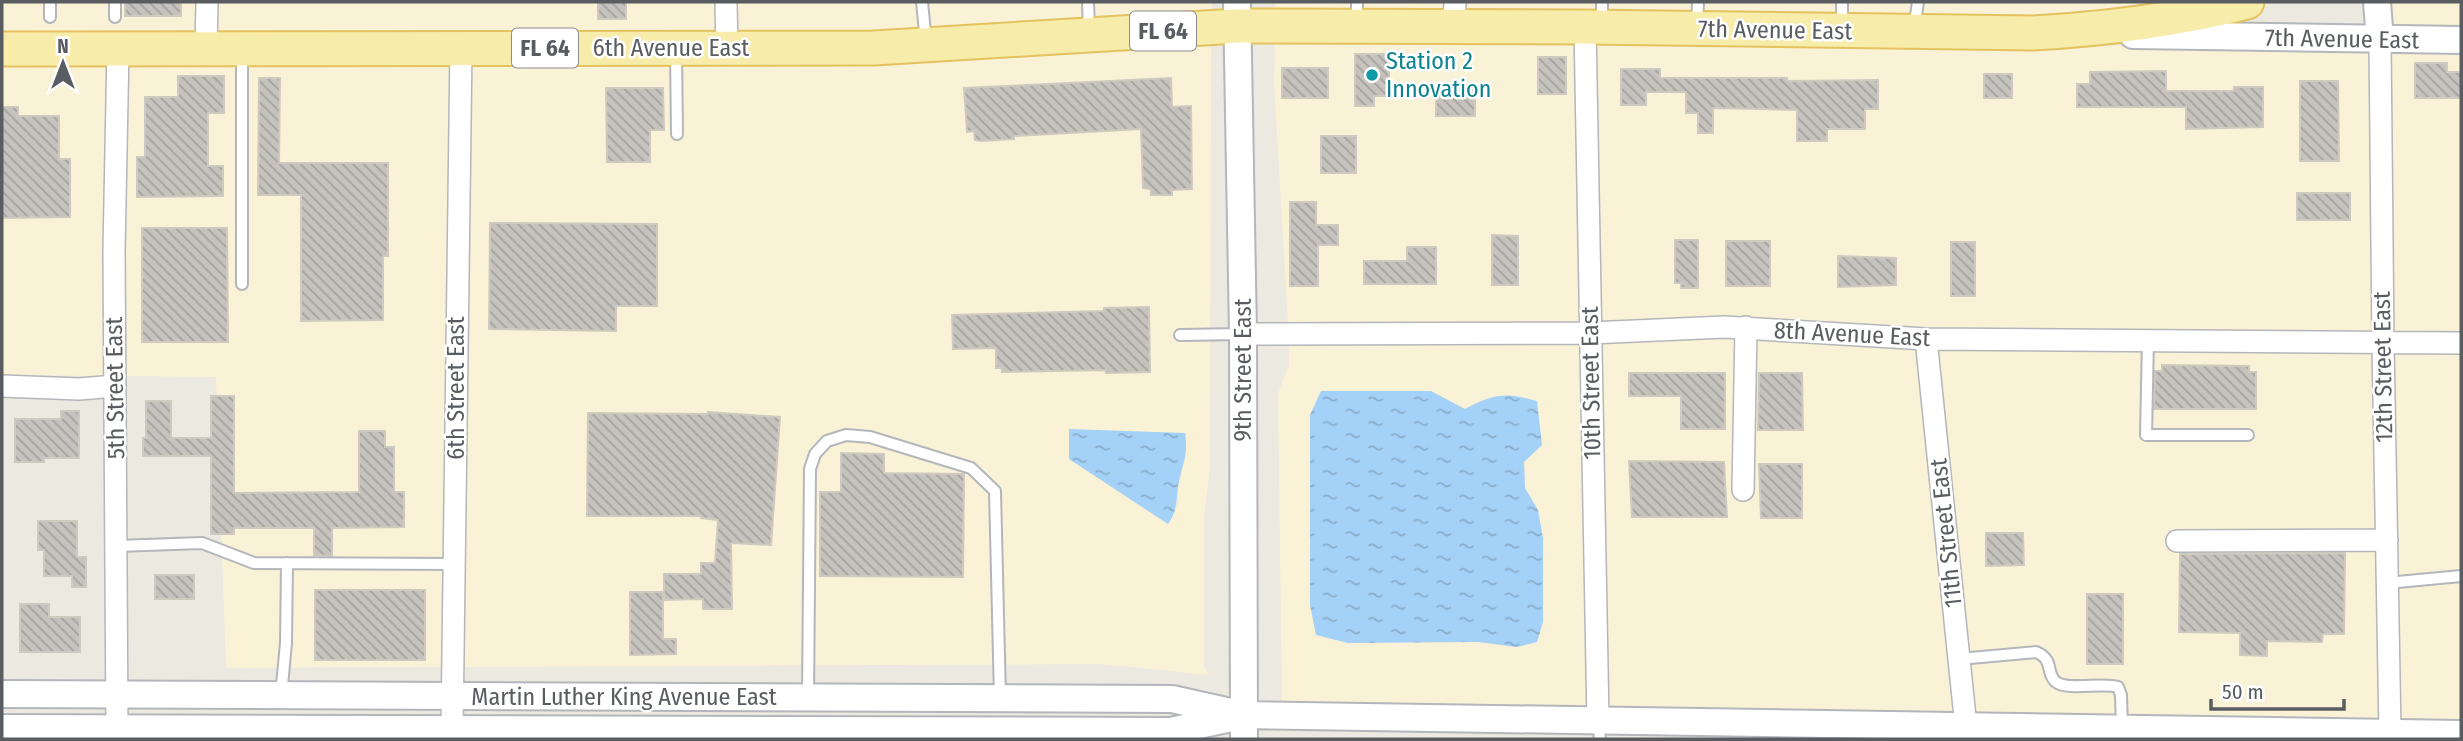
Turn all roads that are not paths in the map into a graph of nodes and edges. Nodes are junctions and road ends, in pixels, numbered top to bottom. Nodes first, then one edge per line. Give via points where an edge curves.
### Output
1 (50, 2) edge
2 (115, 2) edge
3 (207, 2) edge
4 (726, 2) edge
5 (922, 2) edge
6 (1088, 2) edge
7 (2247, 2) edge
8 (2377, 2) edge
9 (1237, 14) edge
10 (1357, 14) edge
11 (1455, 14) edge
12 (1697, 15) edge
13 (1842, 16) edge
14 (50, 17) dead end
15 (1915, 17) edge
16 (1596, 19) edge
17 (2148, 23) junction
18 (116, 33) junction
19 (1089, 36) junction
20 (2380, 40) junction
21 (2461, 40) edge
22 (926, 45) junction
23 (461, 48) junction
24 (676, 48) junction
25 (2, 49) edge
26 (206, 49) junction
27 (242, 49) junction
28 (727, 49) junction
29 (677, 134) dead end
30 (242, 284) dead end
31 (1746, 327) junction
32 (1590, 333) junction
33 (1243, 334) junction
34 (1180, 335) dead end
35 (1926, 339) junction
36 (2148, 340) junction
37 (2383, 343) junction
38 (2461, 343) edge
39 (2, 386) edge
40 (115, 386) junction
41 (2248, 435) dead end
42 (1743, 490) dead end
43 (2177, 541) dead end
44 (2386, 541) junction
45 (117, 546) junction
46 (287, 563) junction
47 (454, 564) junction
48 (2461, 576) edge
49 (2387, 583) junction
50 (1959, 659) junction
51 (2, 694) edge
52 (117, 695) junction
53 (281, 696) junction
54 (452, 696) junction
55 (709, 697) junction
56 (808, 698) junction
57 (900, 698) junction
58 (1012, 699) junction
59 (2461, 721) edge
60 (1244, 727) edge
61 (2, 728) edge
62 (117, 728) junction
63 (452, 729) junction
64 (2122, 729) junction
65 (1599, 730) edge
66 (2390, 732) junction
67 (1966, 733) edge
68 (2434, 733) junction
69 (262, 734) edge
70 (2461, 734) edge
71 (707, 735) edge
72 (900, 735) edge
73 (1024, 735) edge
74 (1081, 735) edge

1 - 14 lane
2 - 18 lane
3 - 26 street
4 - 28 street
5 - 22 lane
6 - 19 lane
7 - 17 main road, FL 64
8 - 20 street, 12th Street East
9 - 10 main road, 7th Avenue East / FL 64
9 - 19 main road, 7th Avenue East / FL 64
9 - 33 street, 9th Street East
10 - 11 main road, 7th Avenue East / FL 64
11 - 16 main road, 7th Avenue East / FL 64
12 - 13 main road, 7th Avenue East / FL 64
12 - 16 main road, 7th Avenue East / FL 64
13 - 15 main road, 7th Avenue East / FL 64
15 - 17 main road, 7th Avenue East / FL 64 via 2033,33
16 - 32 street, 10th Street East
17 - 20 street, 7th Avenue East
18 - 25 main road, 6th Avenue East / FL 64
18 - 26 main road, 6th Avenue East / FL 64
18 - 40 street, 5th Street East
19 - 22 main road, 6th Avenue East / FL 64
20 - 21 street, 7th Avenue East
20 - 37 street, 12th Street East
22 - 28 main road, 6th Avenue East / FL 64
23 - 24 main road, 6th Avenue East / FL 64
23 - 27 main road, 6th Avenue East / FL 64
23 - 47 street, 6th Street East
24 - 28 main road, 6th Avenue East / FL 64
24 - 29 lane
26 - 27 main road, 6th Avenue East / FL 64
27 - 30 lane
31 - 32 street, 8th Avenue East
31 - 35 street, 8th Avenue East
31 - 42 street
32 - 33 street, 8th Avenue East
32 - 65 street, 10th Street East
33 - 34 lane
33 - 60 street, 9th Street East
35 - 36 street, 8th Avenue East
35 - 50 street, 11th Street East
36 - 37 street, 8th Avenue East
36 - 41 lane via 2146,435
37 - 38 street, 8th Avenue East
37 - 44 street, 12th Street East
39 - 40 street
40 - 45 street, 5th Street East
43 - 44 street
44 - 49 street, 12th Street East
45 - 46 lane via 202,543 254,563
45 - 52 street, 5th Street East
46 - 47 lane
46 - 53 lane
47 - 54 street, 6th Street East
48 - 49 lane
49 - 66 street, 12th Street East
50 - 64 lane via 2044,655 2055,682 2118,687
50 - 67 street, 11th Street East
51 - 52 street, Martin Luther King Avenue East
52 - 53 street, Martin Luther King Avenue East
52 - 62 street, 5th Street East
53 - 54 street, Martin Luther King Avenue East
54 - 55 street, Martin Luther King Avenue East
54 - 63 street, 6th Street East
55 - 56 street, Martin Luther King Avenue East
55 - 71 street
56 - 57 street, Martin Luther King Avenue East
56 - 58 lane via 810,469 815,454 827,441 846,435 870,437 971,468 995,491
57 - 58 street, Martin Luther King Avenue East
57 - 72 street
58 - 60 street, Martin Luther King Avenue East via 1172,699
58 - 73 street
59 - 68 lane
60 - 65 street, Martin Luther King Avenue East
60 - 74 street, Martin Luther King Avenue East
61 - 62 street, Martin Luther King Avenue East
62 - 69 street, Martin Luther King Avenue East
63 - 69 street, Martin Luther King Avenue East
63 - 71 street, Martin Luther King Avenue East
64 - 66 street, Martin Luther King Avenue East
64 - 67 street, Martin Luther King Avenue East
65 - 67 street, Martin Luther King Avenue East via 1743,722
66 - 68 street, Martin Luther King Avenue East
68 - 70 street, Martin Luther King Avenue East
71 - 72 street, Martin Luther King Avenue East
72 - 73 street, Martin Luther King Avenue East
73 - 74 street, Martin Luther King Avenue East

